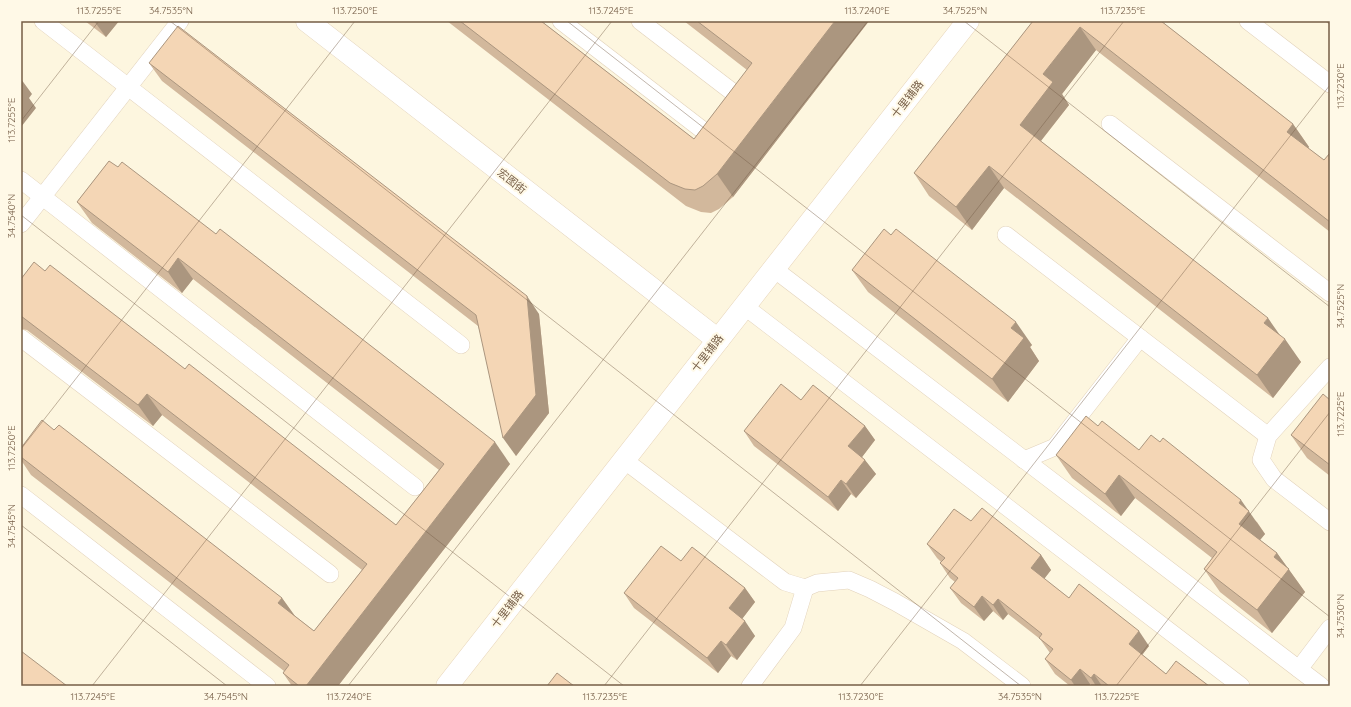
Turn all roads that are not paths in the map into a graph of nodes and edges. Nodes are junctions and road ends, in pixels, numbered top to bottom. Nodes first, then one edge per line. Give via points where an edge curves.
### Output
1 (43, 21) edge
2 (180, 21) edge
3 (307, 21) edge
4 (561, 21) edge
5 (640, 21) edge
6 (968, 21) edge
7 (1248, 21) edge
8 (1330, 84) edge
9 (128, 87) junction
10 (1110, 124) dead end
11 (21, 180) edge
12 (42, 197) junction
13 (21, 224) edge
14 (1006, 235) dead end
15 (774, 269) junction
16 (1330, 292) edge
17 (744, 306) junction
18 (21, 338) edge
19 (1140, 338) junction
20 (718, 340) junction
21 (461, 345) dead end
22 (1330, 367) edge
23 (1268, 436) junction
24 (624, 460) junction
25 (1024, 460) junction
26 (415, 487) dead end
27 (21, 495) edge
28 (1330, 522) edge
29 (330, 574) dead end
30 (805, 588) junction
31 (1330, 628) edge
32 (1299, 669) junction
33 (267, 686) edge
34 (447, 686) edge
35 (750, 686) edge
36 (1022, 686) edge
37 (1241, 686) edge
38 (1321, 686) edge

1 - 9 lane
2 - 9 lane
3 - 20 street, 宏图街
4 - 5 lane via 709,135 739,97
6 - 15 street, 十里铺路
7 - 8 lane
9 - 12 lane
9 - 21 lane
10 - 16 lane
11 - 12 lane
12 - 13 lane
12 - 26 lane
14 - 19 lane
15 - 17 street, 十里铺路
15 - 25 lane
17 - 20 street, 十里铺路
17 - 37 lane
18 - 29 lane
19 - 23 lane
19 - 25 lane via 1054,447
20 - 24 street, 十里铺路
22 - 23 lane
23 - 28 lane via 1261,460 1274,479
24 - 30 lane via 785,582
24 - 34 street, 十里铺路
25 - 32 lane
27 - 33 lane
30 - 35 lane via 793,628
30 - 36 lane via 816,583 848,580 870,589 962,641
31 - 32 lane
32 - 38 lane

